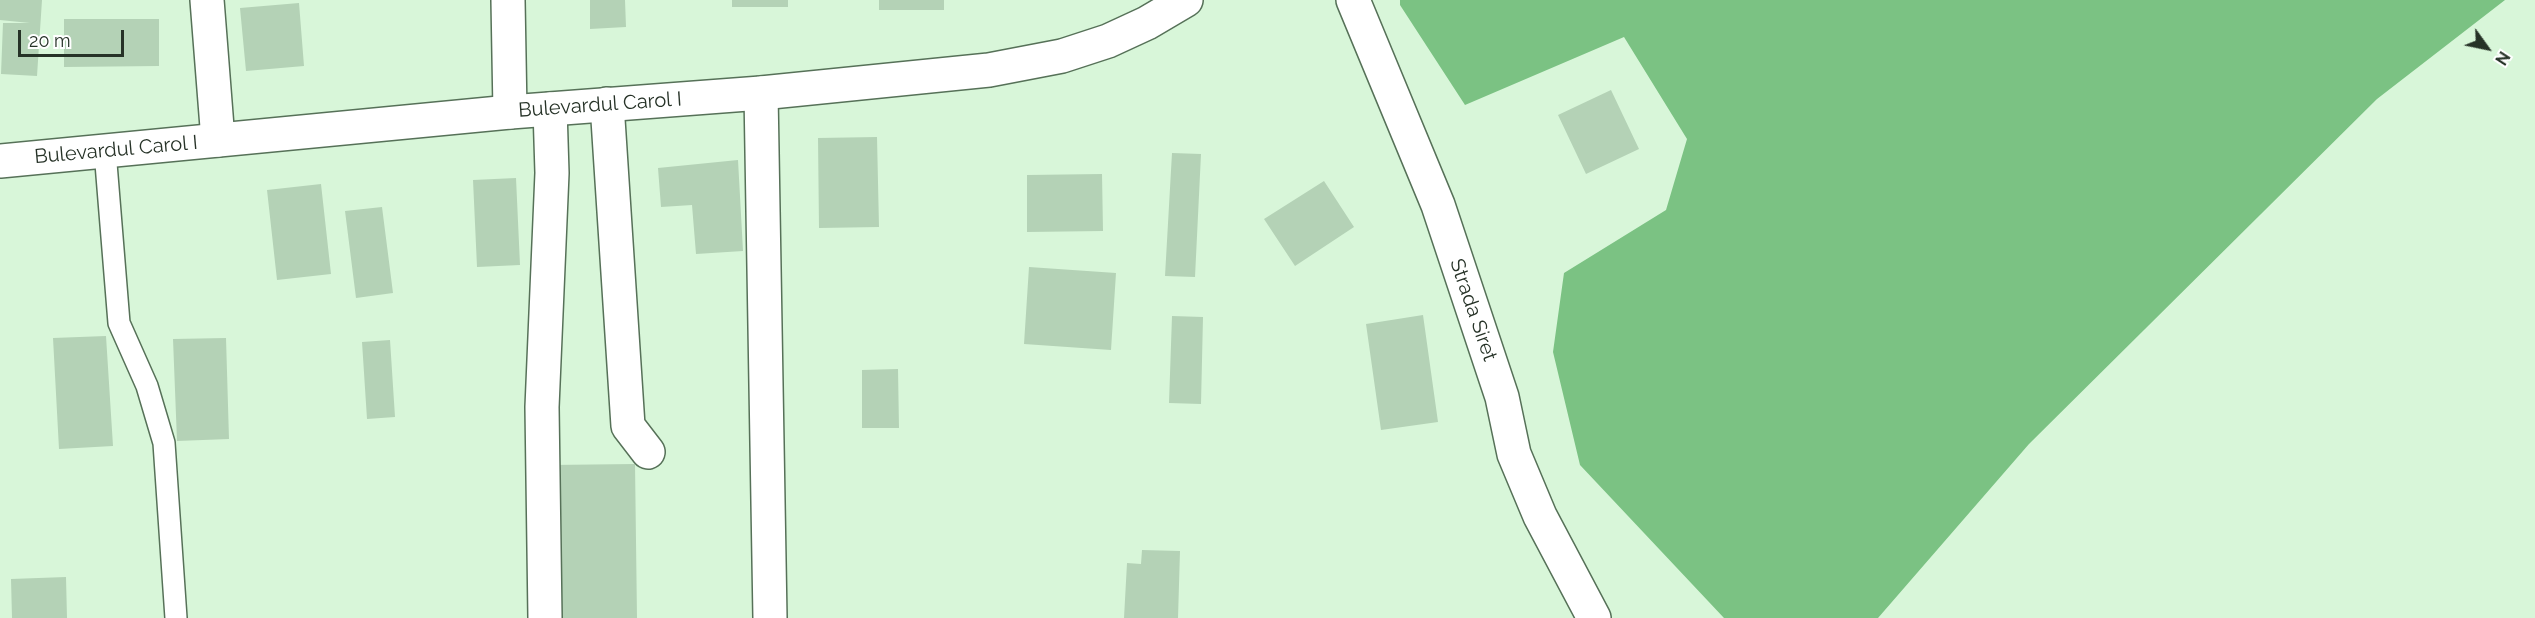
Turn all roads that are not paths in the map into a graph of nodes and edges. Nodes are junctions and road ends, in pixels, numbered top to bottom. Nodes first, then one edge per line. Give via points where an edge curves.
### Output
1 (207, 0) edge
2 (508, 0) edge
3 (1186, 0) edge
4 (1353, 0) edge
5 (761, 93) junction
6 (607, 104) junction
7 (550, 109) junction
8 (510, 112) junction
9 (218, 140) junction
10 (105, 151) junction
11 (0, 161) edge
12 (648, 452) dead end
13 (176, 618) edge
14 (545, 618) edge
15 (770, 618) edge
16 (1594, 618) edge

1 - 9 street
2 - 8 street
3 - 5 street, Bulevardul Carol I via 1108,41 1062,56 989,70
4 - 16 street, Strada Siret via 1438,205 1502,397 1514,454 1540,516
5 - 6 street, Bulevardul Carol I
5 - 15 street
6 - 7 street, Bulevardul Carol I
6 - 12 street via 628,426
7 - 8 street, Bulevardul Carol I
7 - 14 street via 552,173 542,407
8 - 9 street, Bulevardul Carol I
9 - 10 street, Bulevardul Carol I
10 - 11 street, Bulevardul Carol I
10 - 13 lane via 119,323 147,386 164,443

